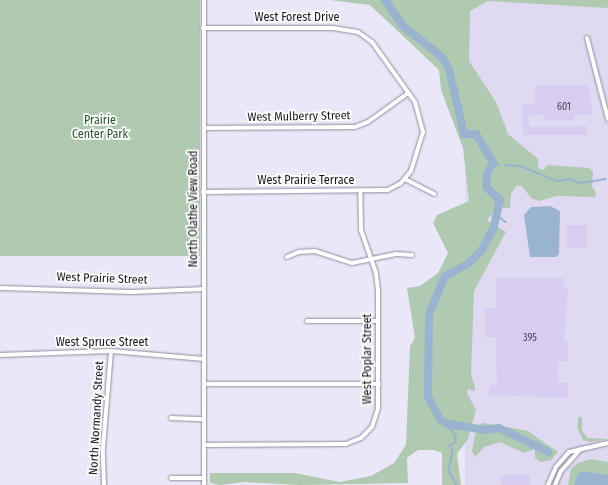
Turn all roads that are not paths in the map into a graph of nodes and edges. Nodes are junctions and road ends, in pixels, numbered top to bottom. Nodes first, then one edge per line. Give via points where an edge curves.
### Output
1 (204, 0) edge
2 (203, 28) junction
3 (587, 38) dead end
4 (408, 93) junction
5 (608, 119) edge
6 (204, 128) junction
7 (405, 179) junction
8 (360, 191) junction
9 (204, 192) junction
10 (434, 194) dead end
11 (412, 255) dead end
12 (287, 257) dead end
13 (372, 261) junction
14 (0, 288) edge
15 (204, 289) junction
16 (307, 320) dead end
17 (378, 321) junction
18 (111, 352) junction
19 (0, 355) edge
20 (204, 359) junction
21 (204, 384) junction
22 (379, 384) junction
23 (171, 418) dead end
24 (204, 419) junction
25 (608, 443) edge
26 (204, 445) junction
27 (581, 449) junction
28 (171, 478) dead end
29 (204, 478) junction
30 (104, 485) edge
31 (204, 485) edge
32 (548, 485) edge
33 (555, 485) edge

1 - 2 street, North Olathe View Road
2 - 4 street, West Forest Drive via 352,30 372,42
2 - 6 street, North Olathe View Road
3 - 5 street
4 - 6 street, West Mulberry Street via 374,119 355,127
4 - 7 street, West Prairie Terrace via 420,112 423,132 414,165
6 - 9 street, North Olathe View Road
7 - 8 street, West Prairie Terrace via 388,190
7 - 10 street
8 - 9 street, West Prairie Terrace
8 - 13 street, West Poplar Street via 361,230
9 - 15 street, North Olathe View Road
11 - 13 street via 388,255
12 - 13 street via 299,252 315,251 352,263
13 - 17 street, West Poplar Street via 378,290
14 - 15 street, West Prairie Street via 132,292
15 - 20 street, North Olathe View Road
16 - 17 street
17 - 22 street, West Poplar Street
18 - 19 street, West Spruce Street
18 - 20 street, West Spruce Street
18 - 30 street, North Normandy Street via 103,447
20 - 21 street, North Olathe View Road
21 - 22 street
21 - 24 street, North Olathe View Road
22 - 26 street, West Poplar Street via 376,420 364,436 350,443
23 - 24 street
24 - 26 street, North Olathe View Road
25 - 27 street
26 - 29 street, North Olathe View Road
27 - 32 street via 569,452 561,459
27 - 33 street via 561,471
28 - 29 street
29 - 31 street, North Olathe View Road

